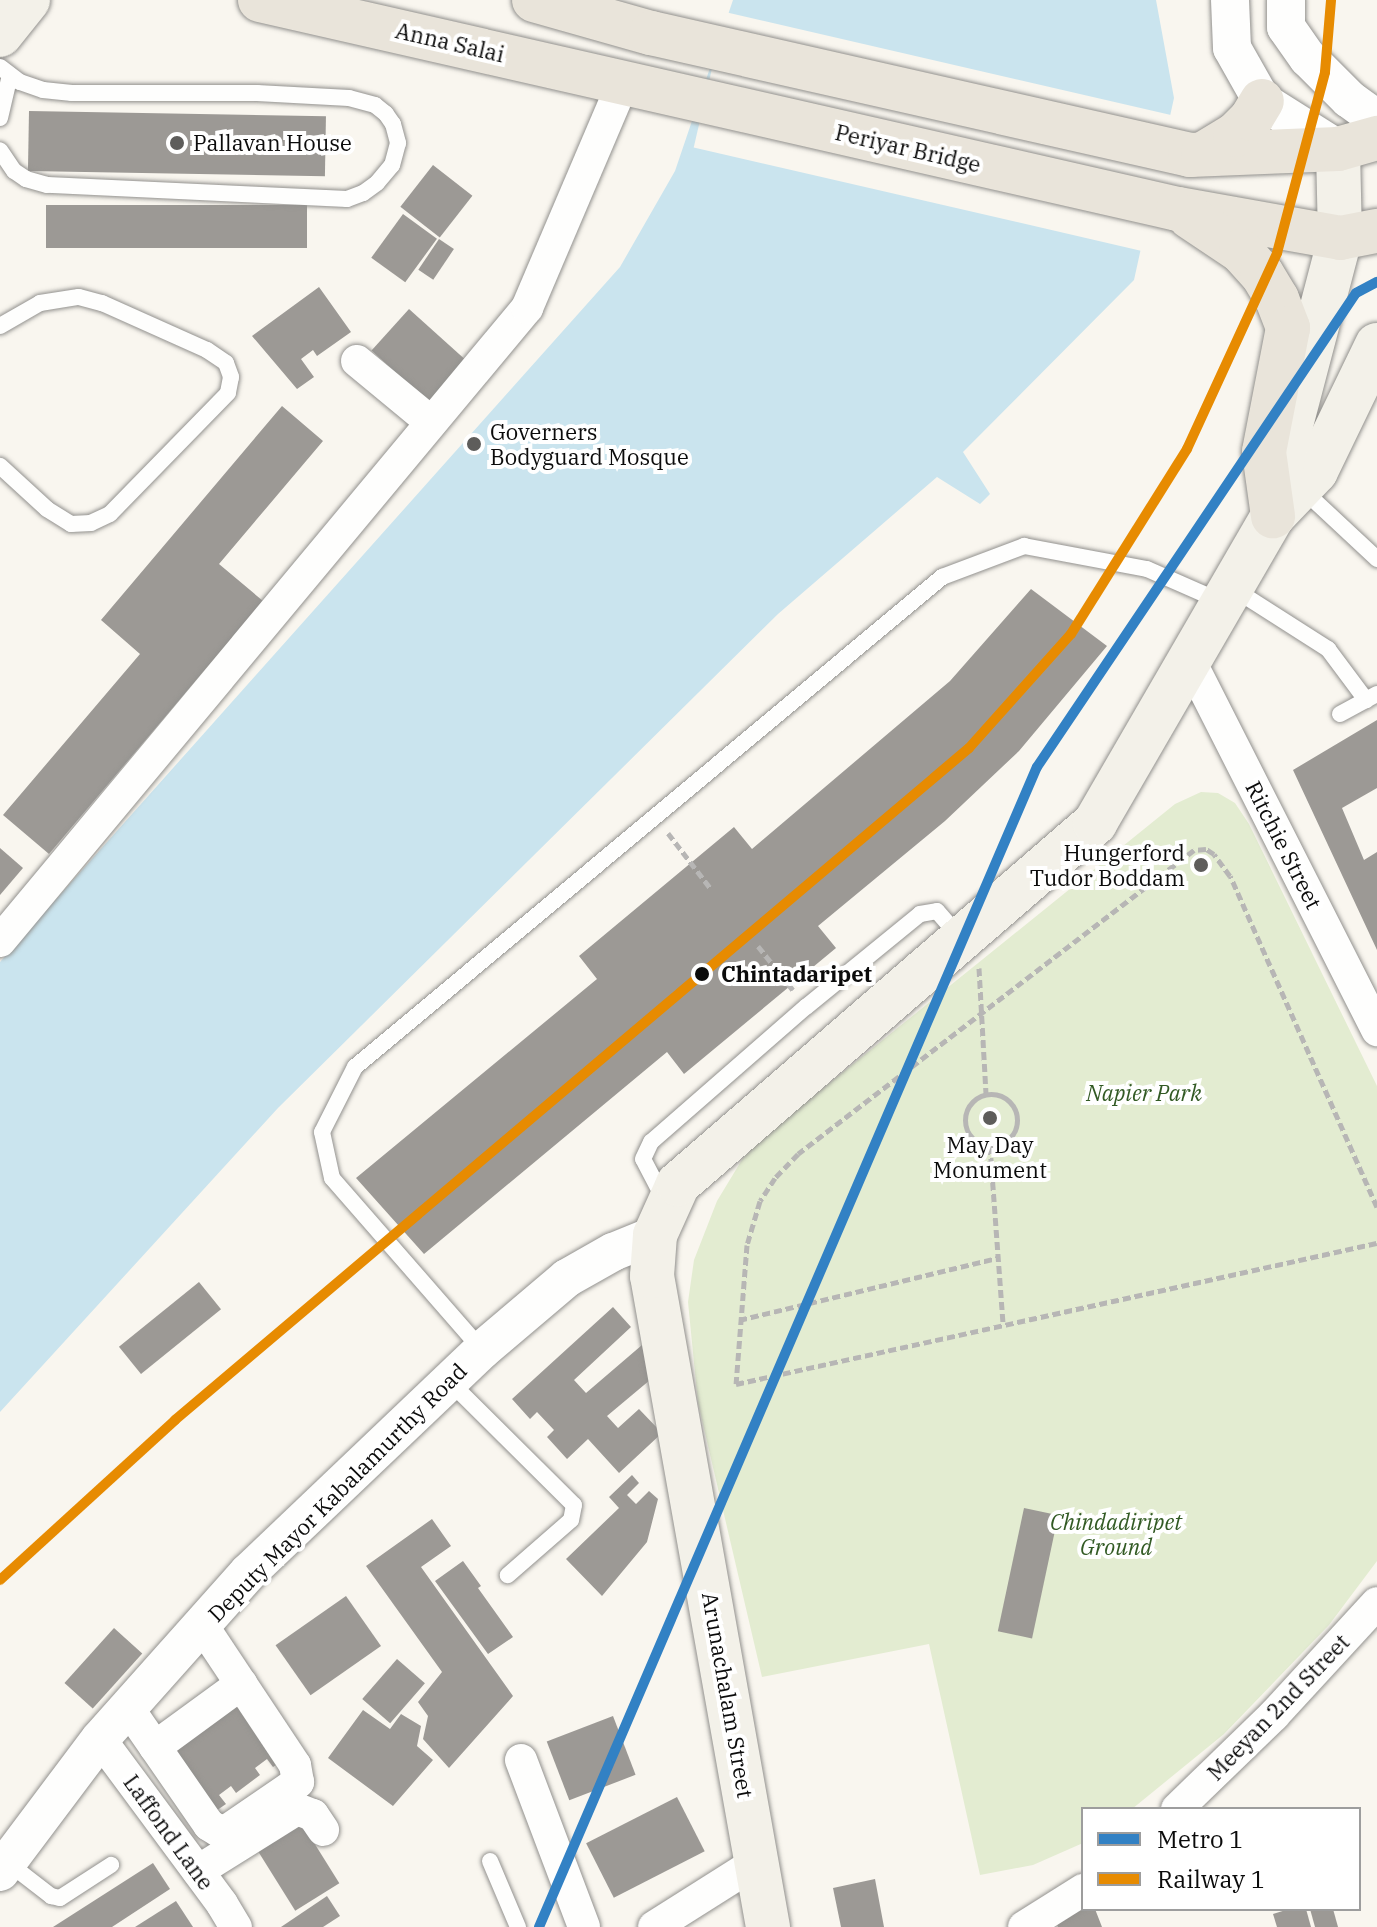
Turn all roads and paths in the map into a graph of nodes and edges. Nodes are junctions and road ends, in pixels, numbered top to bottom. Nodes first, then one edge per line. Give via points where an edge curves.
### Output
1 (28, 0) edge
2 (260, 0) edge
3 (1230, 0) edge
4 (1286, 0) edge
5 (543, 1) edge
6 (3, 59) edge
7 (631, 84) junction
8 (1262, 101) junction
9 (0, 118) edge
10 (1377, 119) edge
11 (1357, 143) edge
12 (0, 150) edge
13 (1196, 154) junction
14 (1178, 209) junction
15 (1358, 234) edge
16 (0, 326) edge
17 (1377, 345) edge
18 (357, 361) dead end
19 (431, 422) junction
20 (0, 466) edge
21 (1286, 502) junction
22 (1377, 559) edge
23 (1228, 595) junction
24 (1190, 661) junction
25 (1372, 697) edge
26 (1340, 714) dead end
27 (655, 816) junction
28 (711, 889) dead end
29 (962, 940) junction
30 (0, 941) edge
31 (982, 1012) junction
32 (1377, 1030) edge
33 (986, 1094) junction
34 (990, 1146) junction
35 (1377, 1207) edge
36 (666, 1208) junction
37 (1377, 1243) edge
38 (998, 1258) junction
39 (738, 1320) junction
40 (1003, 1325) junction
41 (482, 1350) junction
42 (449, 1381) junction
43 (508, 1575) dead end
44 (1377, 1603) edge
45 (202, 1625) junction
46 (241, 1684) junction
47 (128, 1708) junction
48 (100, 1739) junction
49 (155, 1747) junction
50 (521, 1760) dead end
51 (1179, 1807) edge
52 (323, 1830) dead end
53 (490, 1861) dead end
54 (757, 1862) junction
55 (111, 1865) dead end
56 (4, 1867) edge
57 (198, 1871) junction
58 (1081, 1891) edge
59 (236, 1927) edge
60 (518, 1927) edge
61 (584, 1927) edge
62 (654, 1927) edge
63 (768, 1927) edge
64 (1024, 1927) edge

1 - 6 main road
2 - 7 main road, Anna Salai
3 - 8 street via 1232,48
4 - 10 street via 1286,27 1308,58
5 - 13 main road via 651,33
6 - 9 lane
6 - 12 lane via 43,90 349,98 386,114 398,143 392,165 377,183 347,199 47,185 14,171
7 - 14 main road, Periyar Bridge
7 - 19 street via 527,308
8 - 11 street
8 - 13 main road via 1235,135
11 - 13 main road
11 - 15 main road, Deputy Mayor Kabalamurthy Road
14 - 15 main road, Periyar Bridge
14 - 21 main road via 1241,251 1277,299 1288,328 1264,452
15 - 21 main road, Deputy Mayor Kabalamurthy Road via 1285,448
16 - 20 lane via 40,303 79,297 207,350 226,363 231,377 228,393 110,514 91,523 71,524 47,509
17 - 21 main road via 1316,471
18 - 19 street
19 - 30 street
21 - 22 lane
21 - 23 main road, Deputy Mayor Kabalamurthy Road
23 - 24 main road, Deputy Mayor Kabalamurthy Road
23 - 25 lane via 1328,649
23 - 27 lane via 1147,569 1024,546 942,577
24 - 29 main road, Deputy Mayor Kabalamurthy Road via 1095,823
24 - 32 street, Ritchie Street
25 - 26 lane
27 - 28 path
27 - 41 lane via 355,1067 322,1132 332,1178
29 - 31 path via 979,961
29 - 36 main road, Deputy Mayor Kabalamurthy Road
31 - 33 path
31 - 35 path via 1184,856 1206,849 1230,876
31 - 39 path via 798,1154 775,1178 760,1201 747,1245
33 - 34 path via 968,1107 965,1124 974,1140
33 - 34 path via 1006,1099 1016,1120 1011,1136
34 - 38 path
36 - 41 street, Deputy Mayor Kabalamurthy Road via 613,1252 567,1278
36 - 54 main road, Arunachalam Street via 652,1276
37 - 40 path
38 - 39 path
38 - 40 path
39 - 40 path via 736,1384
41 - 42 street, Deputy Mayor Kabalamurthy Road
42 - 43 lane via 574,1505 571,1520
42 - 45 street, Deputy Mayor Kabalamurthy Road via 249,1572
44 - 51 street, Meeyan 2nd Street via 1274,1715
45 - 46 street
45 - 47 street, Deputy Mayor Kabalamurthy Road
46 - 49 street
46 - 49 street via 295,1765 298,1782 219,1831 209,1825
47 - 48 street, Deputy Mayor Kabalamurthy Road
47 - 49 street
48 - 56 street, Deputy Mayor Kabalamurthy Road
48 - 57 street, Laffond Lane
50 - 61 street
52 - 57 street via 313,1815 297,1809
53 - 60 lane
54 - 62 street
54 - 63 main road, Arunachalam Street
55 - 56 lane via 60,1898
57 - 59 street, Laffond Lane
58 - 64 street

